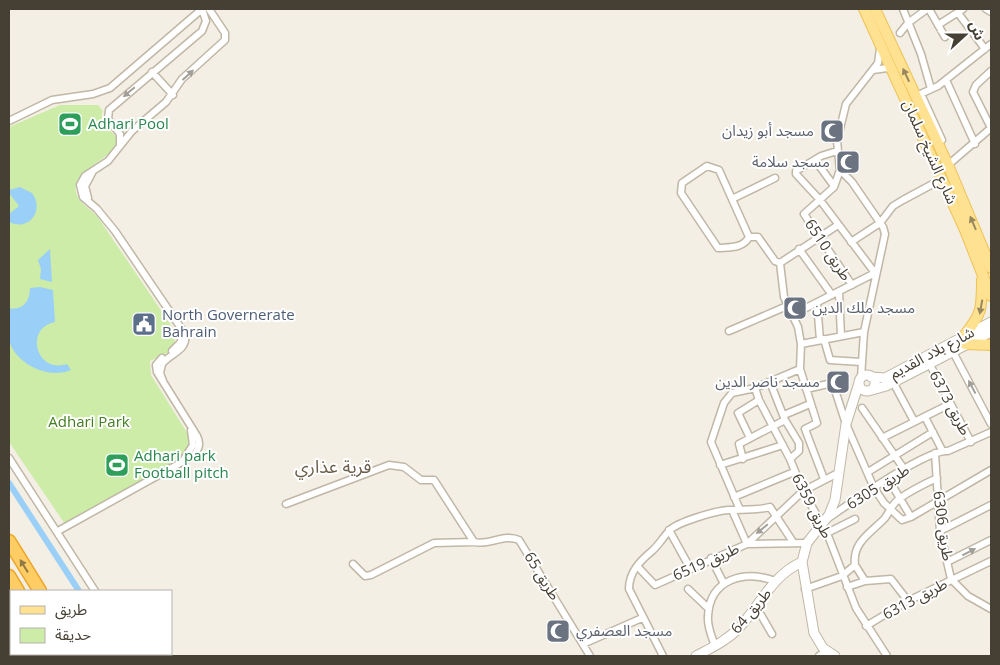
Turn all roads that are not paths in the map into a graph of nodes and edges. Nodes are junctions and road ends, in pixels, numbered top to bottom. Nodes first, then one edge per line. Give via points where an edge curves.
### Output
1 (202, 9) edge
2 (209, 9) edge
3 (864, 9) edge
4 (875, 9) edge
5 (879, 9) edge
6 (902, 9) edge
7 (928, 9) edge
8 (987, 9) edge
9 (961, 11) edge
10 (991, 12) edge
11 (881, 22) junction
12 (908, 23) junction
13 (938, 25) junction
14 (900, 33) dead end
15 (945, 37) dead end
16 (881, 43) junction
17 (991, 44) edge
18 (985, 49) junction
19 (873, 70) junction
20 (991, 71) edge
21 (152, 72) junction
22 (894, 73) junction
23 (946, 80) junction
24 (931, 89) junction
25 (173, 95) junction
26 (919, 95) junction
27 (9, 121) edge
28 (991, 128) edge
29 (132, 131) junction
30 (119, 132) junction
31 (975, 144) junction
32 (120, 149) junction
33 (836, 151) junction
34 (815, 160) junction
35 (948, 165) junction
36 (840, 170) junction
37 (775, 178) dead end
38 (942, 179) junction
39 (834, 186) junction
40 (732, 200) junction
41 (820, 200) junction
42 (838, 225) junction
43 (882, 225) junction
44 (749, 237) junction
45 (818, 237) junction
46 (851, 242) junction
47 (799, 249) junction
48 (989, 261) edge
49 (780, 263) junction
50 (986, 270) edge
51 (875, 273) junction
52 (852, 285) junction
53 (839, 292) junction
54 (832, 295) junction
55 (991, 296) edge
56 (817, 303) junction
57 (787, 306) junction
58 (792, 315) junction
59 (991, 322) edge
60 (729, 330) dead end
61 (864, 332) junction
62 (991, 332) edge
63 (841, 336) junction
64 (822, 340) junction
65 (964, 341) junction
66 (801, 344) junction
67 (991, 345) edge
68 (952, 350) junction
69 (861, 362) junction
70 (928, 363) junction
71 (800, 369) junction
72 (865, 378) junction
73 (770, 382) junction
74 (893, 382) junction
75 (755, 388) junction
76 (806, 388) junction
77 (869, 390) junction
78 (759, 400) junction
79 (810, 404) junction
80 (950, 404) junction
81 (862, 408) dead end
82 (925, 416) junction
83 (785, 418) junction
84 (914, 421) junction
85 (846, 424) junction
86 (991, 424) edge
87 (774, 427) junction
88 (933, 432) junction
89 (991, 432) edge
90 (750, 438) junction
91 (882, 438) junction
92 (808, 440) junction
93 (971, 442) junction
94 (799, 443) junction
95 (783, 445) junction
96 (942, 450) junction
97 (935, 453) junction
98 (895, 455) junction
99 (9, 458) edge
100 (743, 459) junction
101 (790, 459) junction
102 (720, 465) junction
103 (904, 469) junction
104 (991, 470) edge
105 (794, 472) junction
106 (868, 472) junction
107 (838, 473) junction
108 (937, 478) junction
109 (824, 479) junction
110 (889, 480) junction
111 (874, 488) junction
112 (803, 491) junction
113 (734, 497) junction
114 (900, 498) junction
115 (938, 500) junction
116 (286, 504) dead end
117 (991, 505) edge
118 (889, 508) junction
119 (732, 510) junction
120 (740, 510) junction
121 (778, 516) junction
122 (911, 517) junction
123 (855, 519) dead end
124 (822, 522) junction
125 (669, 530) junction
126 (58, 531) junction
127 (940, 531) junction
128 (827, 533) junction
129 (991, 540) edge
130 (9, 541) edge
131 (474, 542) junction
132 (793, 542) junction
133 (806, 543) junction
134 (747, 544) junction
135 (711, 558) junction
136 (991, 561) edge
137 (802, 562) junction
138 (947, 562) junction
139 (353, 564) dead end
140 (856, 565) junction
141 (637, 566) junction
142 (690, 568) junction
143 (9, 576) edge
144 (842, 576) junction
145 (951, 579) junction
146 (775, 581) junction
147 (865, 581) junction
148 (724, 584) junction
149 (847, 587) junction
150 (688, 589) dead end
151 (805, 589) junction
152 (17, 590) edge
153 (39, 590) edge
154 (94, 590) edge
155 (908, 600) junction
156 (709, 609) junction
157 (991, 609) edge
158 (752, 613) junction
159 (642, 618) junction
160 (866, 626) junction
161 (772, 634) dead end
162 (583, 644) junction
163 (715, 646) junction
164 (823, 654) edge
165 (590, 656) edge
166 (663, 656) edge
167 (696, 656) edge
168 (835, 656) edge
169 (887, 656) edge

1 - 21 street via 206,21 202,30
1 - 27 street via 110,88 52,100
25 -> 2 street via 182,80 225,40 225,33
3 - 16 main road, شارع الشيخ سلمان
4 - 11 main road, شارع الشيخ سلمان
5 - 11 main road
6 - 12 street
7 - 12 street
7 - 13 street
8 - 10 street
9 - 13 street
9 - 18 street
26 -> 11 main road, شارع الشيخ سلمان
12 - 14 street
12 - 24 street
13 - 15 street
16 - 19 street via 880,58
16 - 22 main road, شارع الشيخ سلمان
17 - 18 street
18 - 23 street
19 - 22 street via 887,68
19 - 33 street via 846,104
20 - 28 street via 973,92
21 - 25 street
21 -> 30 street via 109,110 108,119
22 - 38 main road, شارع الشيخ سلمان
23 - 24 street
23 - 31 street
24 - 26 street
25 - 29 street
26 - 35 main road, شارع الشيخ سلمان
28 - 31 street
29 - 30 street
29 - 32 street
30 - 32 street
31 - 35 street
32 - 126 street via 106,164 92,172 85,189 91,204 115,231 185,334 185,343 170,354 161,367 163,382 197,436 199,447 193,456
33 - 34 street, طريق 6510
33 - 36 street
34 - 39 street
34 - 41 street, طريق 6510 via 796,172
48 -> 35 main road, شارع الشيخ سلمان
36 - 39 street
36 - 43 street
37 - 40 street
38 - 43 street via 893,206
38 - 50 main road, شارع الشيخ سلمان
39 - 41 street
40 - 44 street
40 - 44 street via 719,170 713,167 707,166 697,172 681,187 681,193 718,248 737,247
41 - 42 street
41 - 45 street, طريق 6510 via 804,214
42 - 45 street
42 - 46 street
43 - 46 street
43 - 51 street via 885,239
44 - 49 street via 758,237 775,261
45 - 47 street
45 - 52 street, طريق 6510
46 - 51 street
47 - 49 street
47 - 54 street, طريق 6510
48 - 50 main road, شارع الشيخ سلمان
49 - 57 street
50 - 55 main road, شارع الشيخ سلمان
50 -> 65 main road via 979,318
51 - 52 street, طريق 6510
51 - 61 street
52 - 53 street, طريق 6510
53 - 54 street, طريق 6510
53 - 63 street
54 - 56 street, طريق 6510
56 - 58 street, طريق 6510
56 - 64 street
57 - 58 street
57 - 60 street
58 - 66 street
59 - 65 street, شارع بلاد القديم
61 - 63 street
61 - 69 street
62 - 65 street, شارع بلاد القديم
63 - 64 street
64 - 66 street
64 - 69 street via 832,361
65 - 67 main road
65 - 68 street, شارع بلاد القديم
65 - 72 street, شارع بلاد القديم via 885,378
66 - 71 street
68 - 70 street, شارع بلاد القديم
86 -> 68 street
69 - 72 street
70 - 74 street, شارع بلاد القديم
70 - 80 street, طريق 6373
71 - 73 street
71 - 76 street
72 - 77 street via 861,388
72 - 77 street via 875,383
72 - 85 street
73 - 75 street
73 - 83 street
74 - 77 street, شارع بلاد القديم
74 - 84 street
75 - 78 street, طريق 6359
75 - 102 street via 732,393 724,403 711,442
76 - 79 street
76 - 85 street via 828,384 834,387
77 - 85 street via 855,404
78 - 87 street, طريق 6359
78 - 90 street via 738,412
79 - 83 street
79 - 92 street via 817,423 805,428
80 - 82 street
80 - 93 street, طريق 6373
81 - 91 street
82 - 84 street
82 - 88 street
83 - 87 street
83 - 94 street
84 - 91 street
85 - 106 street via 860,461
85 - 107 street
87 - 90 street
87 - 95 street, طريق 6359
88 - 96 street
88 - 98 street
89 - 93 street
90 - 100 street via 739,444
91 - 98 street
92 - 94 street
92 - 109 street
93 - 96 street via 948,451
94 - 101 street via 799,451
95 - 100 street
95 - 101 street, طريق 6359
96 - 97 street, طريق 6305
97 - 103 street, طريق 6305
97 - 108 street, طريق 6306
98 - 103 street
98 - 106 street
99 - 126 street
100 - 102 street
101 - 105 street, طريق 6359
102 - 113 street
103 - 110 street, طريق 6305
104 - 115 street
105 - 112 street, طريق 6359
105 - 113 street
106 - 111 street
107 - 109 street, طريق 6519
107 - 124 street via 836,500
108 - 114 street
108 - 115 street, طريق 6306
109 - 112 street, طريق 6519
110 - 111 street, طريق 6305
110 - 114 street
111 - 118 street
111 - 124 street, طريق 6305
112 - 121 street, طريق 6519
112 - 124 street, طريق 6359
113 - 120 street
114 - 118 street
114 - 122 street
115 - 122 street
115 - 127 street, طريق 6306
116 - 131 street via 389,466 404,468 421,480 434,480
117 - 127 street
118 - 122 street via 902,520
118 - 140 street via 886,516 854,552
119 - 120 street
119 - 125 street
119 - 134 street
120 - 121 street via 770,507
121 - 132 street
121 -> 134 street, طريق 6519
123 - 128 street
124 - 128 street, طريق 6359
124 - 133 street
125 - 141 street
125 - 142 street
126 - 154 street
127 - 138 street, طريق 6306
128 - 144 street, طريق 6359
138 -> 129 street
153 -> 130 highway
131 - 139 street via 434,543 371,575 365,576
131 - 162 street, طريق 65 via 481,544 504,538 519,540
132 - 133 street
132 - 134 street
133 - 137 street
134 - 135 street, طريق 6519
135 - 142 street, طريق 6519
135 - 148 street
136 - 145 street, طريق 6313
137 - 146 street, طريق 64
137 - 151 street
138 - 145 street, طريق 6306
140 - 144 street
140 - 147 street
141 - 142 street, طريق 6519 via 655,584
141 - 159 street via 631,574 629,589
143 - 152 highway
144 - 149 street, طريق 6359
144 - 151 street
145 - 155 street, طريق 6313
145 - 157 street, طريق 6306 via 968,596
146 - 148 street via 753,575 738,577
146 - 158 street, طريق 64
147 - 149 street
147 - 155 street via 893,580
148 - 156 street
149 - 160 street, طريق 6359
150 - 156 street
151 - 164 street via 814,633
155 - 160 street, طريق 6313
156 - 163 street via 708,624
158 - 161 street via 761,615
158 - 163 street, طريق 64 via 728,638
159 - 162 street
159 - 166 street
160 - 169 street, طريق 6359
162 - 165 street, طريق 65
163 - 167 street, طريق 64
164 - 168 street

